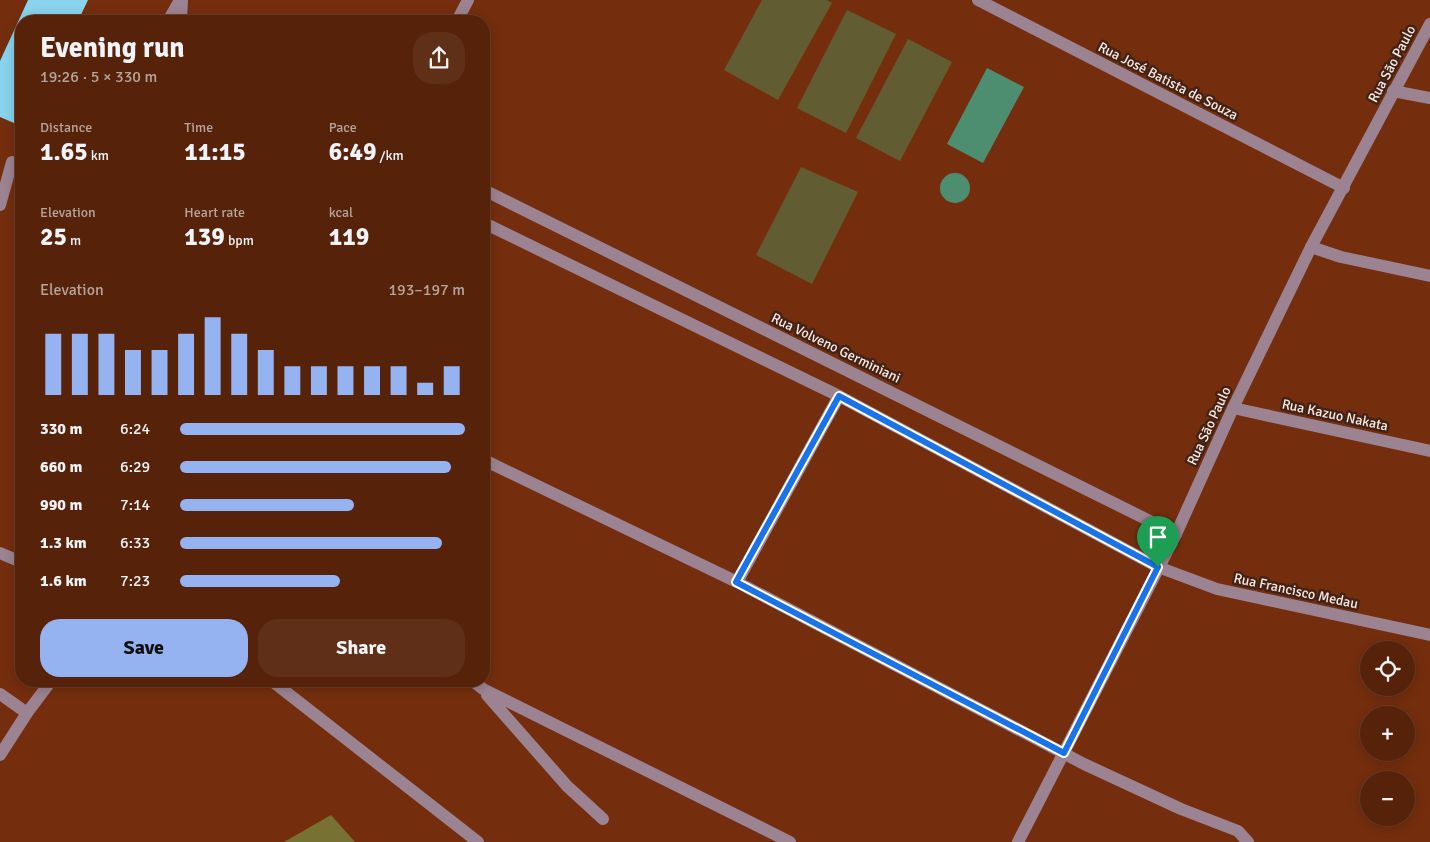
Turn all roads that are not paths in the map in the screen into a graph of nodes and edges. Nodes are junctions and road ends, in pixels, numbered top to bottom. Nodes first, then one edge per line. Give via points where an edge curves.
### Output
1 (181, 0) edge
2 (468, 0) edge
3 (978, 0) edge
4 (172, 15) edge
5 (181, 15) edge
6 (460, 15) edge
7 (1430, 24) edge
8 (1393, 91) junction
9 (1430, 98) edge
10 (12, 162) dead end
11 (1344, 188) junction
12 (490, 193) edge
13 (0, 205) edge
14 (490, 226) edge
15 (1311, 247) junction
16 (1430, 276) edge
17 (839, 396) junction
18 (1233, 408) junction
19 (1430, 452) edge
20 (490, 463) edge
21 (1176, 534) junction
22 (0, 553) edge
23 (15, 559) edge
24 (1158, 567) junction
25 (736, 582) junction
26 (1430, 635) edge
27 (37, 687) edge
28 (46, 687) edge
29 (280, 687) edge
30 (480, 687) edge
31 (482, 687) edge
32 (0, 694) edge
33 (38, 696) junction
34 (26, 713) junction
35 (1064, 753) junction
36 (0, 755) edge
37 (603, 819) dead end
38 (478, 842) edge
39 (790, 842) edge
40 (1018, 842) edge
41 (1248, 842) edge

1 - 4 street
1 - 5 street
2 - 6 street
3 - 11 street, Rua José Batista de Souza
7 - 8 street, Rua São Paulo
8 - 9 street
8 - 11 street, Rua São Paulo
10 - 13 street
11 - 15 street, Rua São Paulo
12 - 21 street, Rua Volveno Germiniani
14 - 17 street
15 - 16 street via 1341,257
15 - 18 street, Rua São Paulo
17 - 24 street
17 - 25 street
18 - 19 street, Rua Kazuo Nakata
18 - 21 street, Rua São Paulo
20 - 25 street
21 - 24 street, Rua São Paulo
22 - 23 street
24 - 26 street, Rua Francisco Medau via 1218,589
24 - 35 street, Rua São Paulo
25 - 35 street
27 - 33 street
28 - 33 street
29 - 38 street
30 - 37 street via 561,779
31 - 39 street
32 - 34 street
33 - 34 street
34 - 36 street
35 - 40 street, Rua São Paulo
35 - 41 street via 1172,805 1238,831

